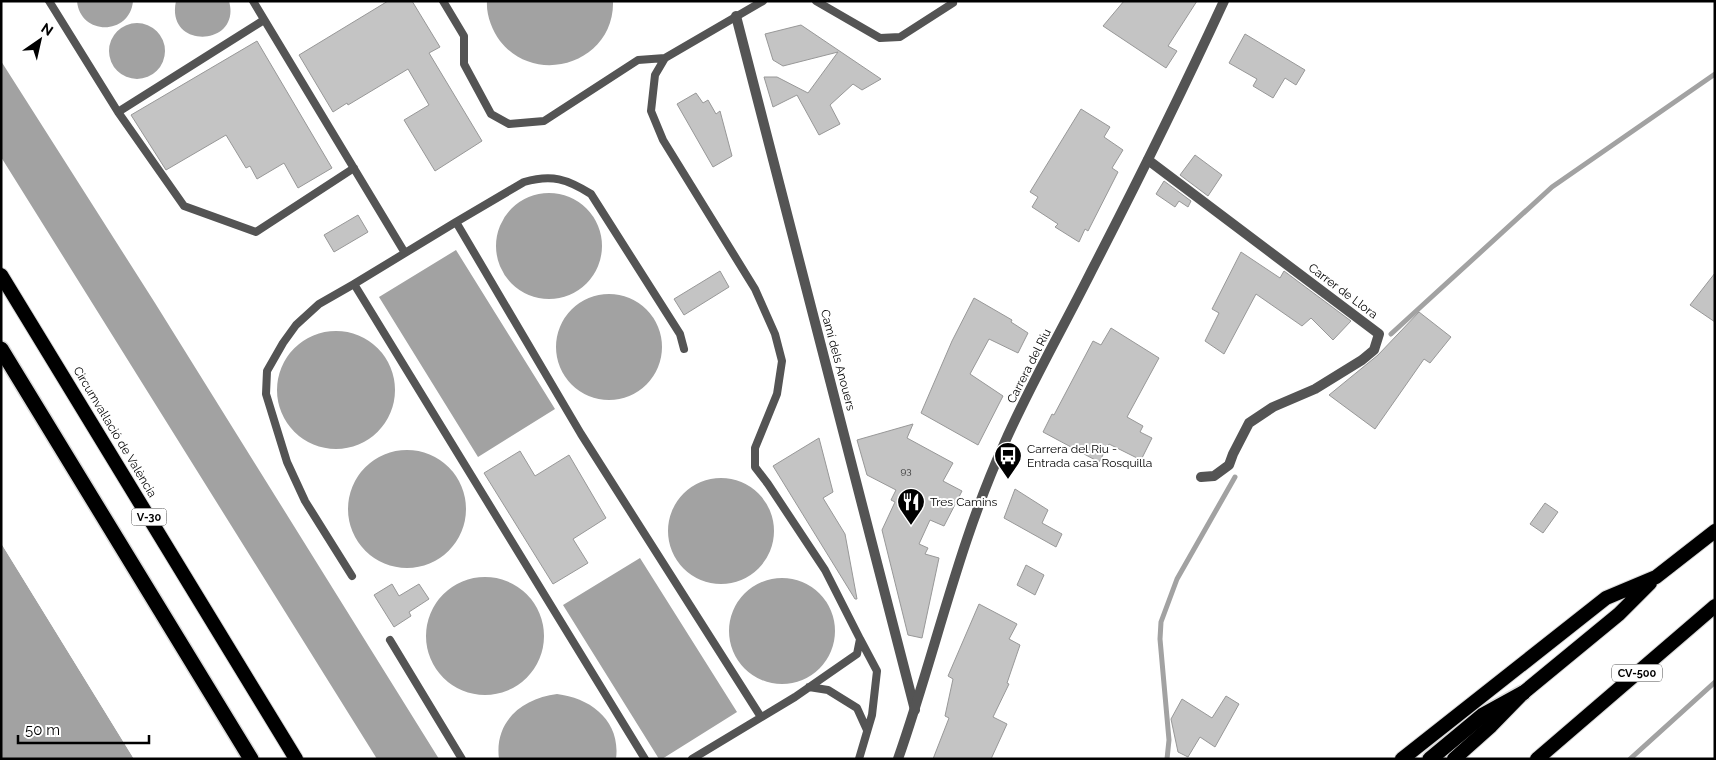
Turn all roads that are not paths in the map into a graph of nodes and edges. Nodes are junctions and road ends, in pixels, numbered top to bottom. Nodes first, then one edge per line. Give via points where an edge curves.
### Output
1 (49, 1) edge
2 (253, 1) edge
3 (443, 1) edge
4 (763, 1) edge
5 (816, 1) edge
6 (1224, 1) edge
7 (954, 3) dead end
8 (736, 16) junction
9 (264, 20) junction
10 (665, 58) junction
11 (118, 112) junction
12 (1148, 160) junction
13 (354, 168) junction
14 (456, 222) junction
15 (405, 253) junction
16 (1, 275) edge
17 (354, 284) junction
18 (1, 349) edge
19 (684, 349) dead end
20 (1201, 477) dead end
21 (1715, 532) edge
22 (352, 576) dead end
23 (1656, 578) junction
24 (1715, 606) edge
25 (860, 639) junction
26 (390, 640) dead end
27 (809, 687) junction
28 (1523, 693) junction
29 (915, 710) junction
30 (762, 717) junction
31 (867, 730) junction
32 (1559, 739) junction
33 (251, 759) edge
34 (296, 759) edge
35 (462, 759) edge
36 (645, 759) edge
37 (692, 759) edge
38 (859, 759) edge
39 (898, 759) edge
40 (1402, 759) edge
41 (1430, 759) edge
42 (1454, 759) edge
43 (1537, 759) edge
44 (1541, 759) edge

1 - 11 lane
2 - 9 lane
3 - 10 lane via 464,36 464,64 491,114 509,124 544,120 638,60
4 - 8 lane
5 - 7 lane via 880,38 900,37
6 - 12 street, Carrera del Riu
8 - 10 lane
8 - 29 street, Camí dels Anouers
9 - 11 lane
9 - 13 lane
10 - 25 lane via 655,75 651,111 663,140 755,289 776,334 782,361 777,394 755,448 755,467 825,570
11 - 13 lane via 184,206 256,232
12 - 20 street, Carrer de Llora via 1379,334 1374,350 1362,360 1249,423 1229,466 1214,476
12 - 29 street, Carrera del Riu via 1004,444 958,566
13 - 15 lane
14 - 15 lane
14 - 19 lane via 524,182 556,178 576,185 591,194 680,334
14 - 30 lane via 581,434
15 - 17 lane
16 - 34 highway, Circumval·lació de València / V-30
17 - 22 lane via 319,304 296,325 267,371 266,394 287,462 304,501
17 - 36 lane
18 - 33 highway
21 - 23 highway
23 - 28 highway
23 - 40 highway via 1606,598
24 - 32 highway, CV-500
25 - 27 lane via 857,654
25 - 31 lane via 877,671
26 - 35 lane
27 - 30 lane
27 - 31 lane via 828,690 857,708
28 - 41 highway via 1482,715
28 - 42 highway
29 - 39 street, Carrera del Riu
30 - 37 lane
31 - 38 lane
32 - 43 highway, CV-500
32 - 44 highway

